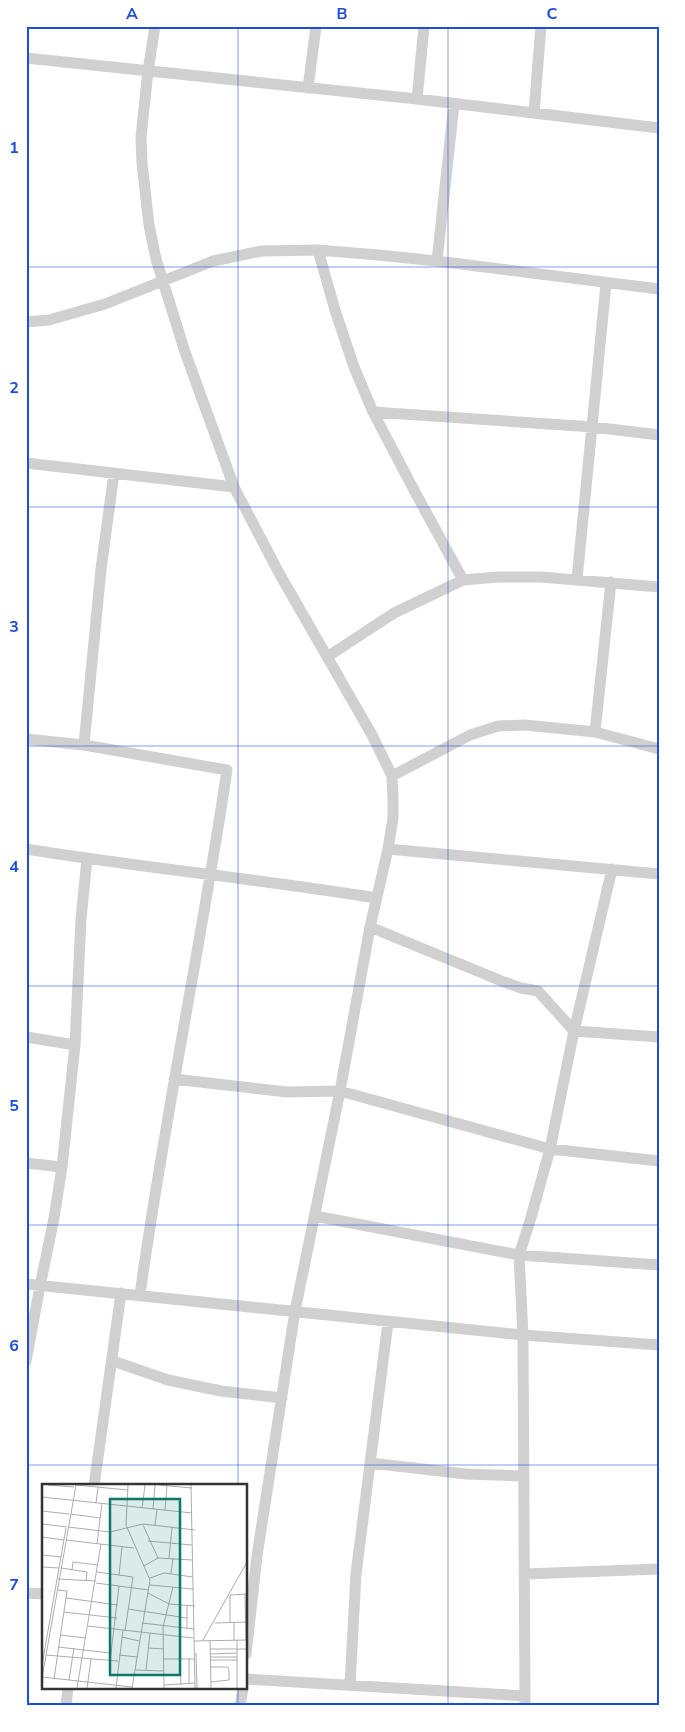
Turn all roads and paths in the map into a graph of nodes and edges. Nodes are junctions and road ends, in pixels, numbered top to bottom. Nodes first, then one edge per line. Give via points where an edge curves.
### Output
1 (155, 26) edge
2 (316, 26) edge
3 (424, 26) edge
4 (541, 26) edge
5 (26, 58) edge
6 (148, 72) junction
7 (308, 88) junction
8 (417, 99) junction
9 (454, 104) junction
10 (534, 113) junction
11 (659, 128) edge
12 (318, 250) junction
13 (437, 261) junction
14 (163, 282) junction
15 (606, 284) junction
16 (659, 290) edge
17 (26, 322) edge
18 (373, 412) junction
19 (593, 427) junction
20 (659, 435) edge
21 (26, 463) edge
22 (114, 473) junction
23 (234, 487) junction
24 (577, 579) junction
25 (463, 580) junction
26 (611, 582) junction
27 (659, 587) edge
28 (327, 656) junction
29 (595, 732) junction
30 (26, 739) edge
31 (84, 745) junction
32 (659, 749) edge
33 (392, 776) junction
34 (26, 849) edge
35 (388, 849) junction
36 (87, 859) junction
37 (612, 869) junction
38 (659, 874) edge
39 (212, 875) junction
40 (376, 898) junction
41 (370, 926) junction
42 (574, 1030) junction
43 (26, 1037) edge
44 (659, 1037) edge
45 (75, 1044) junction
46 (174, 1079) junction
47 (340, 1091) junction
48 (550, 1149) junction
49 (659, 1161) edge
50 (26, 1163) edge
51 (62, 1167) junction
52 (315, 1216) junction
53 (519, 1255) junction
54 (659, 1265) edge
55 (26, 1284) edge
56 (40, 1286) junction
57 (121, 1293) junction
58 (140, 1295) junction
59 (295, 1311) junction
60 (388, 1322) junction
61 (523, 1335) junction
62 (659, 1345) edge
63 (26, 1361) edge
64 (113, 1361) junction
65 (282, 1398) junction
66 (370, 1464) junction
67 (524, 1476) junction
68 (94, 1484) edge
69 (251, 1555) edge
70 (659, 1569) edge
71 (525, 1574) junction
72 (26, 1593) edge
73 (42, 1594) edge
74 (248, 1614) edge
75 (248, 1679) edge
76 (350, 1685) junction
77 (68, 1690) edge
78 (243, 1690) edge
79 (525, 1701) edge
80 (66, 1706) edge
81 (240, 1706) edge

1 - 6 street
2 - 7 street
3 - 8 street
4 - 10 street
5 - 6 street
6 - 7 street
6 - 14 street via 141,137 142,163 149,225
7 - 8 street
8 - 9 street
9 - 10 street
9 - 13 street
10 - 11 street
12 - 13 street
12 - 14 street via 262,251 213,260
12 - 18 street via 354,367
13 - 15 street
14 - 17 street via 105,304 49,320
14 - 23 street via 184,352
15 - 16 street
15 - 19 street
18 - 19 street
18 - 25 street
19 - 20 street
19 - 24 street
21 - 22 street
22 - 23 street
22 - 31 street
23 - 28 street
24 - 25 street via 507,577
24 - 26 street
25 - 28 street via 394,613
26 - 27 street
26 - 29 street
28 - 33 street
29 - 32 street
29 - 33 street via 525,725 498,726 470,735
30 - 31 street
31 - 39 street via 227,770
33 - 35 street
34 - 36 street
35 - 37 street
35 - 40 street
36 - 39 street
36 - 45 street
37 - 38 street
37 - 42 street
39 - 40 street
39 - 46 street
40 - 41 street
41 - 42 street via 504,982 538,991
41 - 47 street
42 - 44 street
42 - 48 street
43 - 45 street
45 - 51 street
46 - 47 street via 287,1092
46 - 58 street
47 - 48 street
47 - 52 street
48 - 49 street
48 - 53 street
50 - 51 street
51 - 56 street
52 - 53 street
52 - 59 street
53 - 54 street
53 - 61 street
55 - 56 street
56 - 57 street
56 - 63 street
57 - 58 street
57 - 64 street
58 - 59 street
59 - 60 street
59 - 65 street
60 - 61 street
60 - 66 street
61 - 62 street
61 - 67 street
64 - 65 street via 168,1380 221,1391
64 - 68 street
65 - 69 street
66 - 67 street via 458,1474
66 - 76 street via 356,1574
67 - 71 street
69 - 74 street
70 - 71 street
71 - 79 street
72 - 73 street
75 - 76 street
76 - 79 street
77 - 80 street
78 - 81 street

